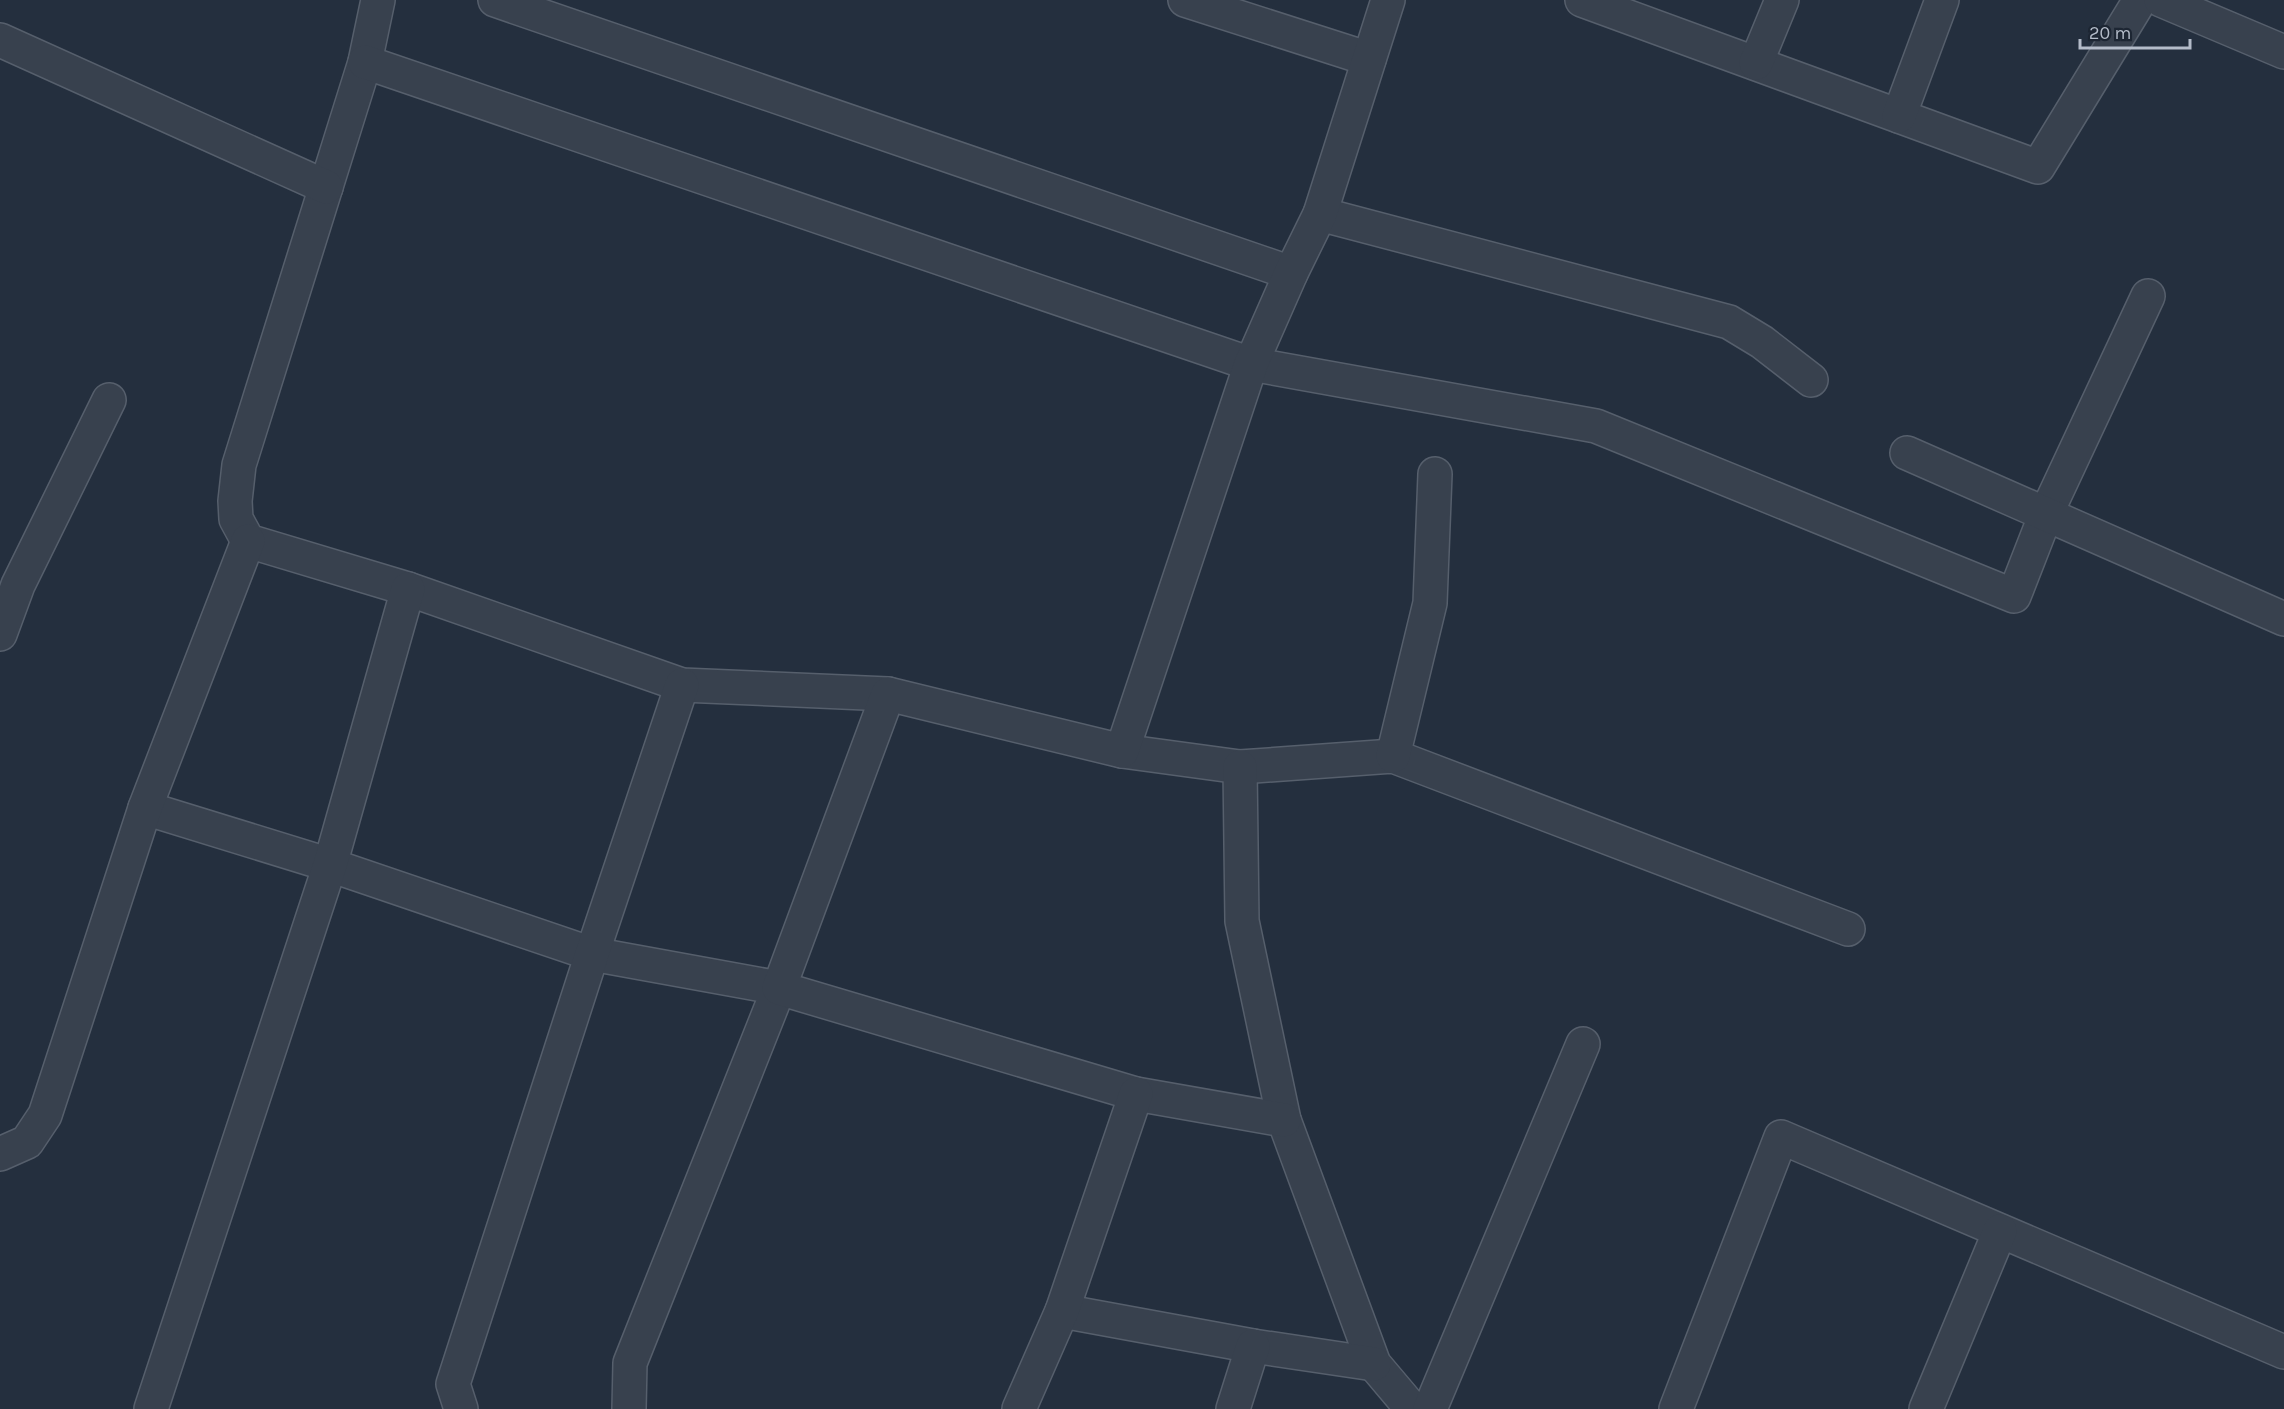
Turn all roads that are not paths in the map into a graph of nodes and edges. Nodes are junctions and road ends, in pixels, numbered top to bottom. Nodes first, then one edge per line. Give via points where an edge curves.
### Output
1 (378, 0) edge
2 (495, 0) edge
3 (1185, 0) edge
4 (1388, 0) edge
5 (1582, 0) edge
6 (1782, 0) edge
7 (1942, 0) edge
8 (2140, 0) edge
9 (2161, 0) edge
10 (1630, 8) edge
11 (0, 39) edge
12 (2284, 52) edge
13 (1369, 59) junction
14 (365, 62) junction
15 (1756, 63) junction
16 (1899, 116) junction
17 (326, 188) junction
18 (1320, 214) junction
19 (1291, 273) junction
20 (2148, 296) dead end
21 (1251, 364) junction
22 (1811, 380) dead end
23 (110, 400) dead end
24 (1907, 453) dead end
25 (1435, 474) dead end
26 (2046, 514) junction
27 (248, 541) junction
28 (9, 582) edge
29 (408, 589) junction
30 (2284, 619) edge
31 (0, 634) edge
32 (682, 685) junction
33 (888, 694) junction
34 (1122, 751) junction
35 (1392, 756) junction
36 (1240, 767) junction
37 (145, 808) junction
38 (330, 865) junction
39 (1848, 929) dead end
40 (592, 954) junction
41 (779, 988) junction
42 (1583, 1044) dead end
43 (1136, 1094) junction
44 (1284, 1120) junction
45 (0, 1154) edge
46 (2000, 1232) junction
47 (1062, 1311) junction
48 (1253, 1346) junction
49 (2284, 1352) edge
50 (1374, 1364) junction
51 (151, 1409) edge
52 (461, 1409) edge
53 (629, 1409) edge
54 (1019, 1409) edge
55 (1233, 1409) edge
56 (1413, 1409) edge
57 (1430, 1409) edge
58 (1676, 1409) edge
59 (1926, 1409) edge

1 - 14 street
2 - 19 street
3 - 13 street
4 - 13 street
5 - 10 street
6 - 15 street
7 - 16 street
8 - 16 street via 2038,167
9 - 12 street
10 - 15 street
11 - 17 street
13 - 18 street
14 - 17 street
14 - 21 street
15 - 16 street
17 - 27 street via 240,465 236,519
18 - 19 street
18 - 22 street via 1729,322
19 - 21 street
20 - 26 street
21 - 26 street via 1596,426 2014,596
21 - 34 street
23 - 28 street
24 - 26 street
25 - 35 street via 1430,603
26 - 30 street
27 - 29 street
27 - 37 street
28 - 31 street
29 - 32 street
29 - 38 street
32 - 33 street
32 - 40 street
33 - 34 street
33 - 41 street
34 - 36 street
35 - 36 street
35 - 39 street
36 - 44 street via 1242,921
37 - 38 street
37 - 45 street via 45,1114 27,1142
38 - 40 street
38 - 51 street
40 - 41 street
40 - 52 street via 453,1384
41 - 43 street
41 - 53 street via 630,1363
42 - 57 street
43 - 44 street
43 - 47 street
44 - 50 street
46 - 49 street
46 - 58 street via 1780,1137
46 - 59 street
47 - 48 street
47 - 54 street
48 - 50 street
48 - 55 street
50 - 56 street

